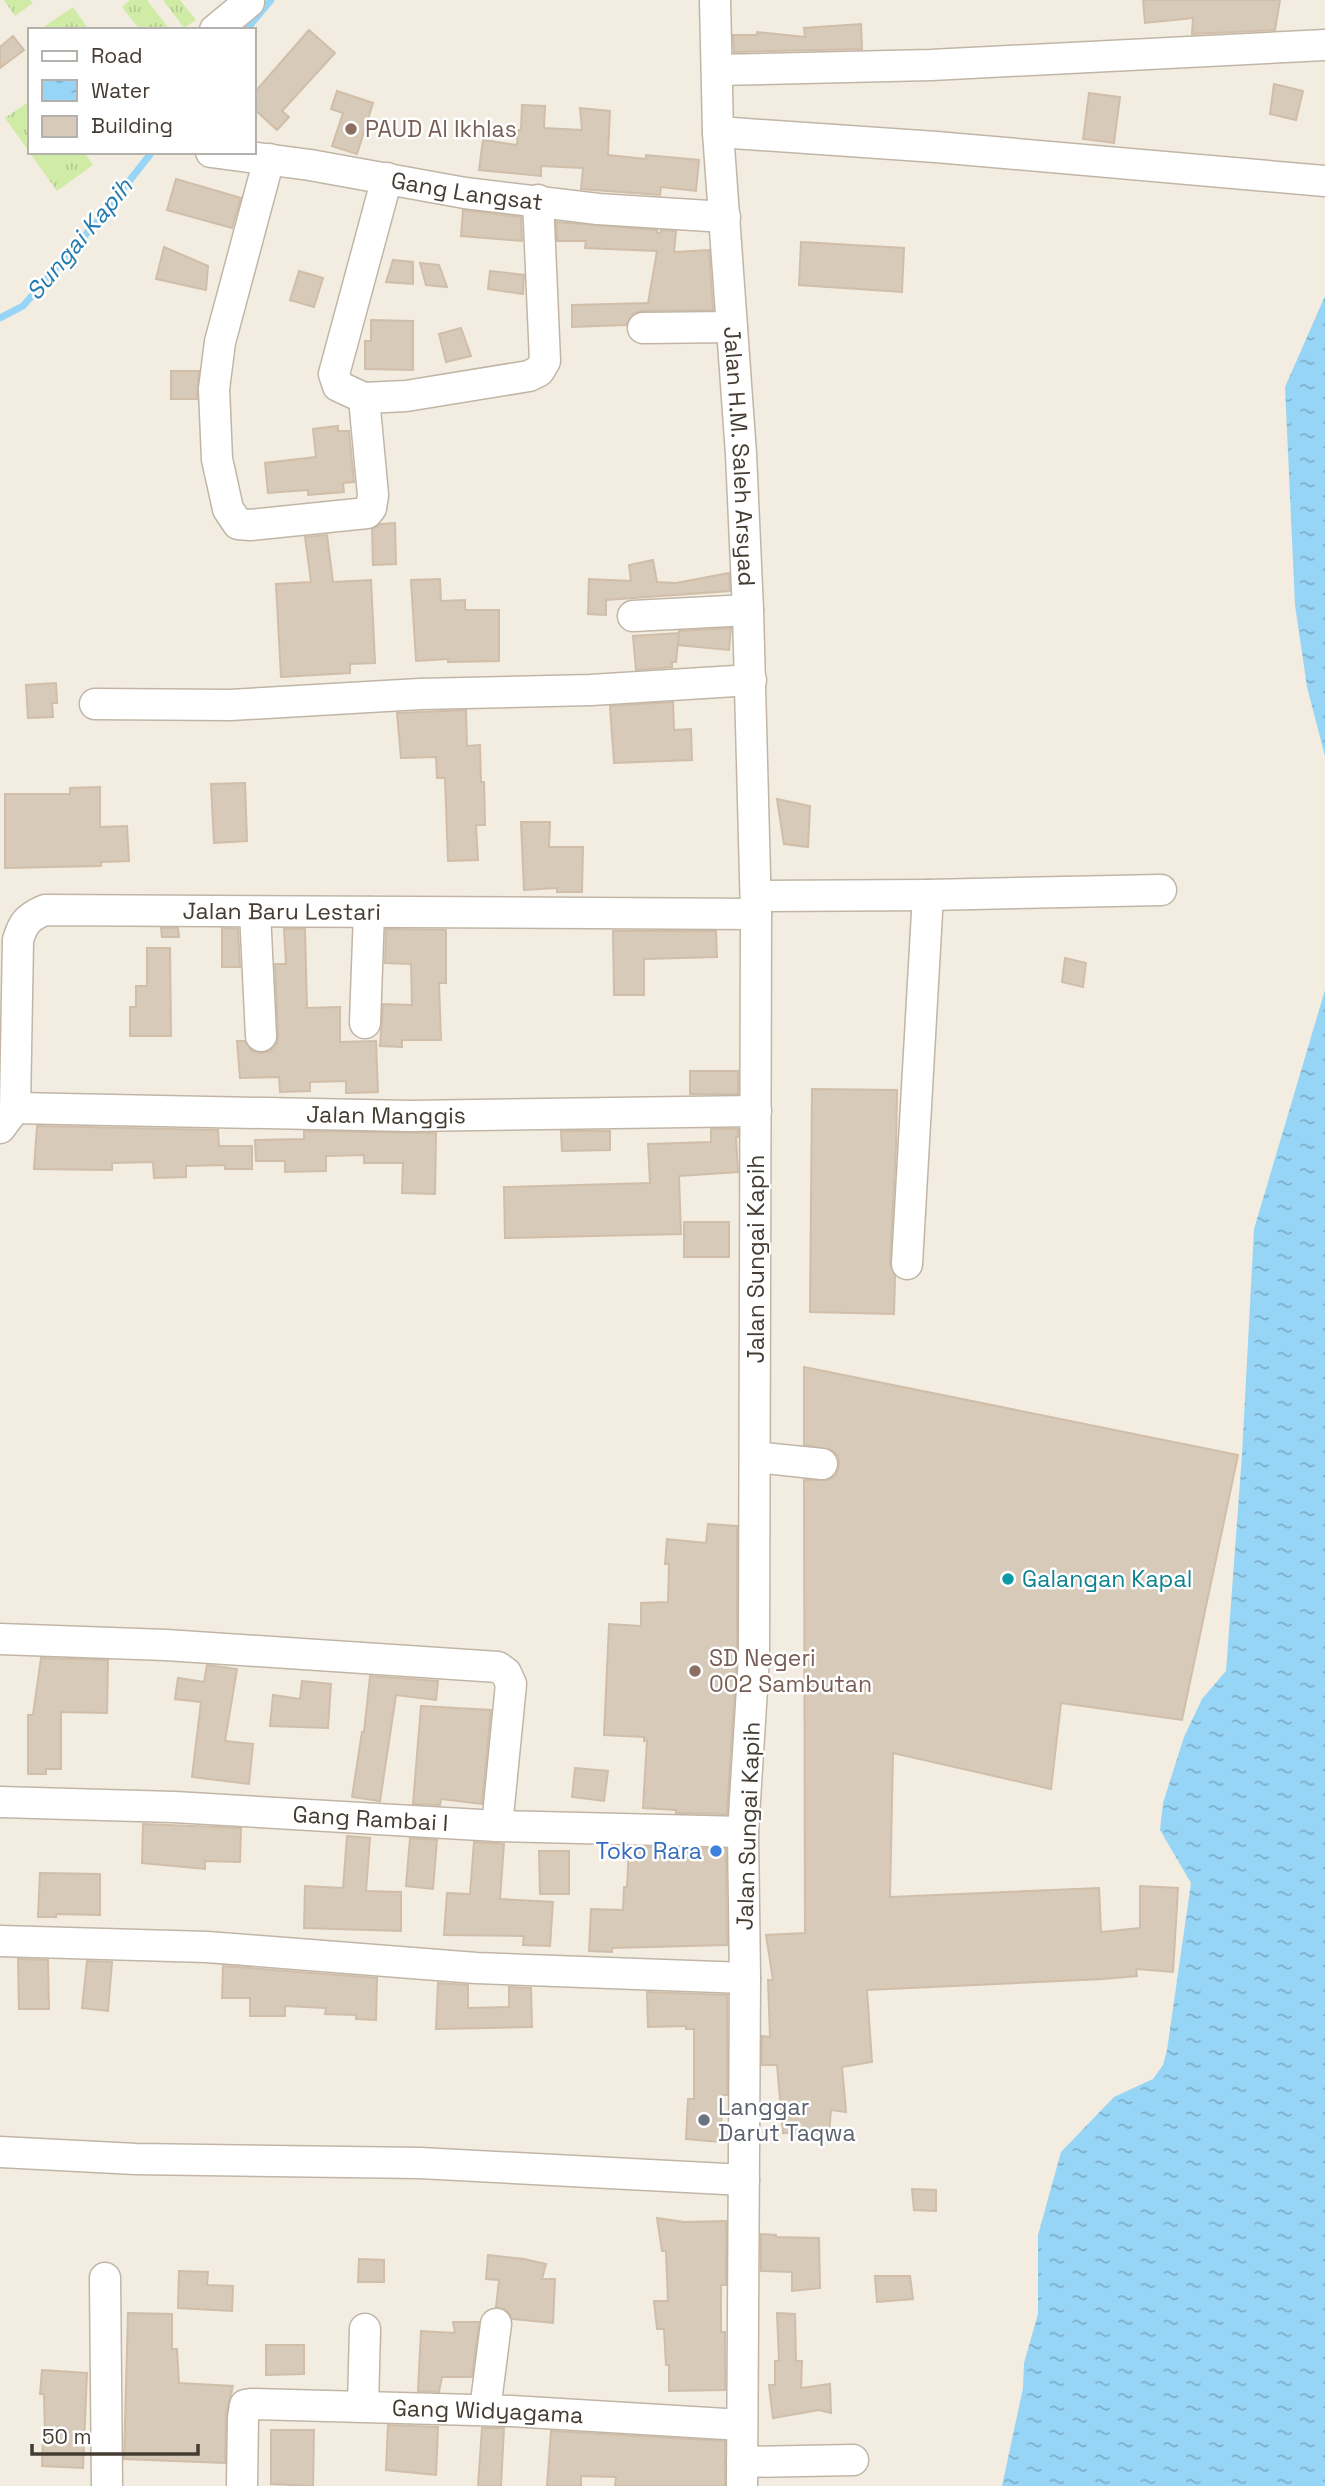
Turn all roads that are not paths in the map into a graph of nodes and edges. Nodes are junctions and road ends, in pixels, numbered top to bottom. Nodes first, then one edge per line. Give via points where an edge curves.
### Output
1 (715, 0) edge
2 (249, 2) edge
3 (217, 28) edge
4 (1325, 45) edge
5 (717, 70) junction
6 (718, 132) junction
7 (228, 154) edge
8 (269, 159) junction
9 (387, 178) junction
10 (1325, 181) edge
11 (538, 200) junction
12 (724, 217) junction
13 (732, 327) junction
14 (643, 328) dead end
15 (364, 398) junction
16 (748, 610) junction
17 (633, 616) dead end
18 (751, 680) junction
19 (95, 704) dead end
20 (1161, 890) dead end
21 (928, 895) junction
22 (756, 905) junction
23 (255, 912) junction
24 (369, 912) junction
25 (365, 1023) dead end
26 (261, 1037) dead end
27 (756, 1111) junction
28 (8, 1118) edge
29 (907, 1264) dead end
30 (755, 1457) junction
31 (822, 1464) dead end
32 (0, 1639) edge
33 (0, 1802) edge
34 (497, 1826) junction
35 (743, 1832) junction
36 (0, 1941) edge
37 (745, 1978) junction
38 (0, 2152) edge
39 (744, 2180) junction
40 (105, 2278) dead end
41 (496, 2324) dead end
42 (365, 2329) dead end
43 (363, 2406) junction
44 (485, 2410) junction
45 (742, 2425) junction
46 (853, 2460) dead end
47 (742, 2474) edge
48 (107, 2486) edge
49 (242, 2486) edge

1 - 5 street, Jalan H.M. Saleh Arsyad
2 - 3 street
4 - 5 street via 931,65
5 - 6 street, Jalan H.M. Saleh Arsyad
6 - 10 street
6 - 12 street, Jalan H.M. Saleh Arsyad
7 - 8 street, Gang Langsat
8 - 9 street, Gang Langsat
8 - 15 street via 220,342 214,389 217,459 232,519 250,525 367,513 373,495
9 - 11 street, Gang Langsat via 465,193
9 - 15 street via 334,374 338,386
11 - 12 street, Gang Langsat via 598,209
11 - 15 street via 545,361 539,371 406,396
12 - 13 street, Jalan H.M. Saleh Arsyad
13 - 14 street
13 - 16 street, Jalan H.M. Saleh Arsyad
16 - 17 street
16 - 18 street, Jalan H.M. Saleh Arsyad
18 - 19 street via 230,705
18 - 22 street, Jalan H.M. Saleh Arsyad
20 - 21 street, Jalan Baru Lestari
21 - 22 street, Jalan Baru Lestari
21 - 29 street
22 - 24 street, Jalan Baru Lestari
22 - 27 street, Jalan Sungai Kapih
23 - 24 street, Jalan Baru Lestari
23 - 26 street
23 - 28 street, Jalan Baru Lestari via 45,910 30,916 18,940
24 - 25 street
27 - 28 street, Jalan Manggis
27 - 30 street, Jalan Sungai Kapih
30 - 31 street
30 - 35 street, Jalan Sungai Kapih via 754,1657
32 - 34 street via 498,1667 510,1684
33 - 34 street, Gang Rambai I
34 - 35 street, Gang Rambai I
35 - 37 street, Jalan Sungai Kapih
36 - 37 street via 207,1947 476,1968
37 - 39 street, Jalan Sungai Kapih
38 - 39 street via 420,2163
39 - 45 street, Jalan Sungai Kapih
40 - 48 street
41 - 44 street
42 - 43 street
43 - 44 street, Gang Widyagama
43 - 49 street, Gang Widyagama via 245,2405
44 - 45 street, Gang Widyagama
45 - 47 street, Jalan Sungai Kapih
46 - 47 street

